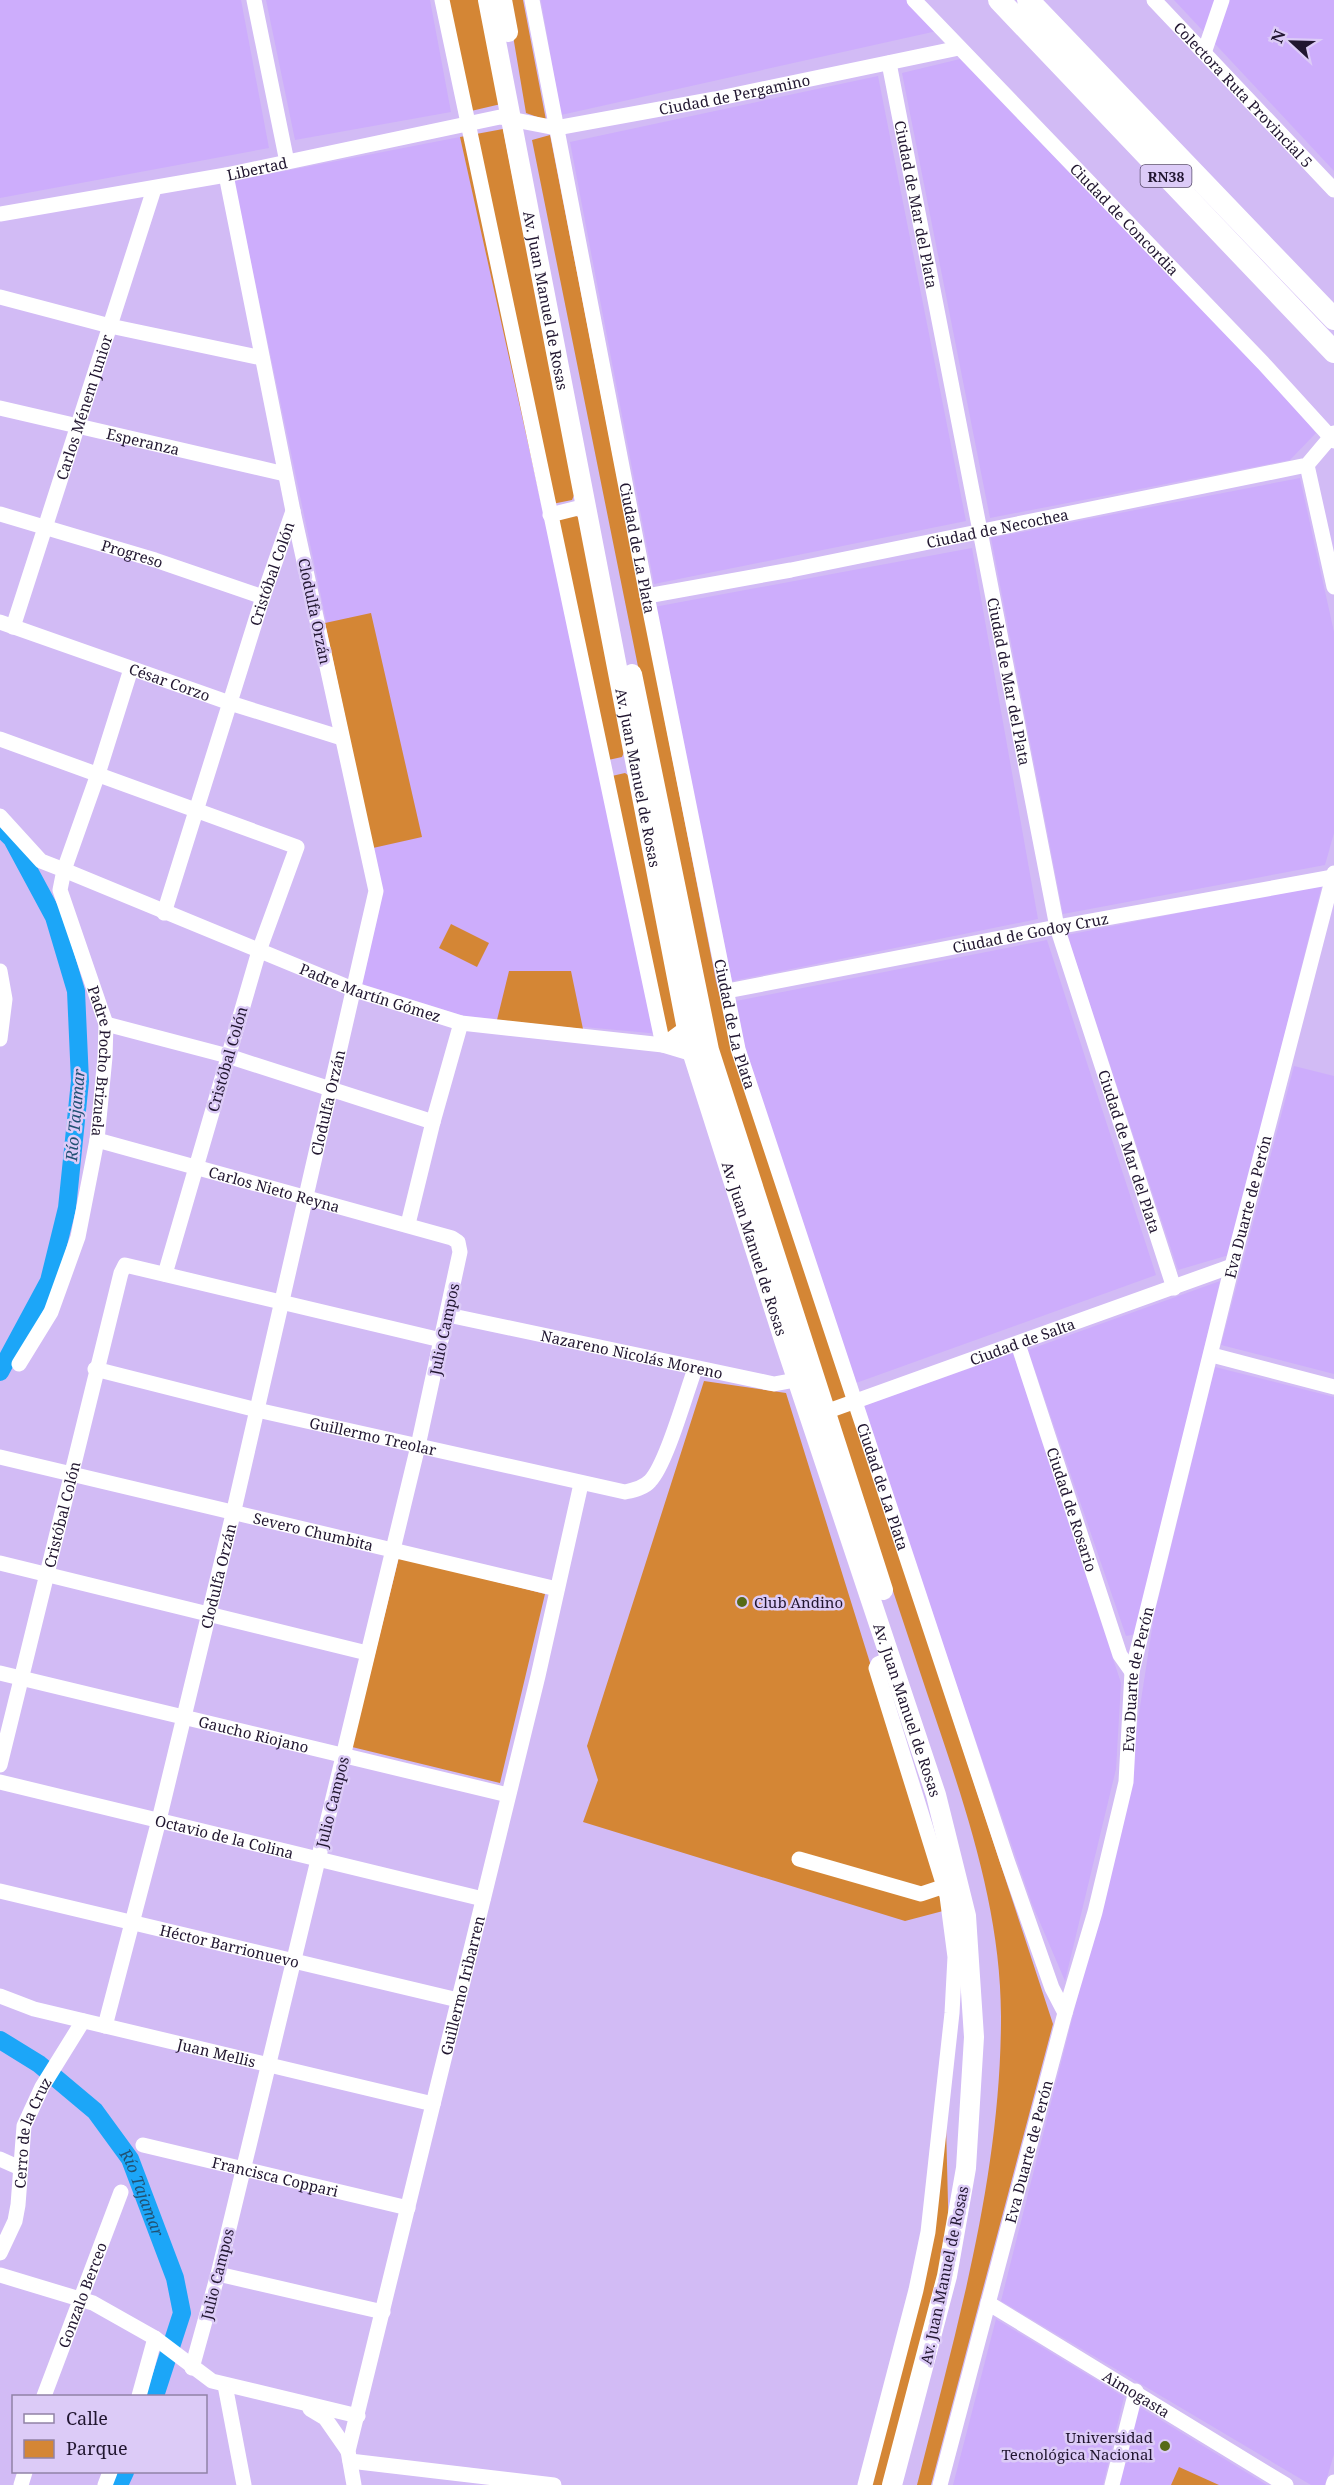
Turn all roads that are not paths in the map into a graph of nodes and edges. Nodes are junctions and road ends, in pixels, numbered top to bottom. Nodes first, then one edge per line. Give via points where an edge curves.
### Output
1 (254, 0) edge
2 (442, 0) edge
3 (488, 0) edge
4 (502, 0) edge
5 (532, 0) edge
6 (914, 0) edge
7 (999, 0) edge
8 (1028, 0) edge
9 (1154, 0) edge
10 (1222, 0) edge
11 (958, 48) junction
12 (1204, 53) junction
13 (889, 63) junction
14 (517, 120) junction
15 (467, 125) junction
16 (556, 128) junction
17 (288, 162) junction
18 (226, 175) junction
19 (154, 189) junction
20 (1334, 190) edge
21 (0, 214) edge
22 (0, 297) edge
23 (1334, 319) edge
24 (110, 326) junction
25 (1334, 352) edge
26 (262, 358) junction
27 (0, 408) edge
28 (78, 427) junction
29 (1333, 437) edge
30 (1307, 465) junction
31 (285, 474) junction
32 (586, 506) junction
33 (293, 511) junction
34 (0, 514) edge
35 (550, 514) junction
36 (46, 526) junction
37 (979, 531) junction
38 (1334, 587) edge
39 (647, 596) junction
40 (263, 597) junction
41 (7, 624) edge
42 (131, 669) junction
43 (230, 703) junction
44 (342, 738) junction
45 (0, 739) edge
46 (99, 774) junction
47 (197, 810) junction
48 (0, 816) edge
49 (64, 870) junction
50 (1333, 875) edge
51 (164, 913) junction
52 (1057, 927) junction
53 (259, 951) junction
54 (0, 971) edge
55 (355, 990) junction
56 (727, 991) junction
57 (461, 1023) junction
58 (106, 1024) junction
59 (686, 1028) junction
60 (2, 1032) edge
61 (663, 1046) junction
62 (693, 1054) junction
63 (228, 1056) junction
64 (332, 1089) junction
65 (433, 1122) junction
66 (98, 1140) junction
67 (196, 1167) junction
68 (306, 1199) junction
69 (408, 1224) junction
70 (452, 1238) joint
71 (1232, 1266) junction
72 (165, 1274) junction
73 (1174, 1288) junction
74 (281, 1304) junction
75 (448, 1315) junction
76 (441, 1340) junction
77 (1018, 1344) junction
78 (1212, 1355) junction
79 (20, 1364) dead end
80 (95, 1369) junction
81 (695, 1369) junction
82 (806, 1378) junction
83 (1334, 1387) edge
84 (855, 1401) junction
85 (257, 1410) junction
86 (819, 1415) junction
87 (418, 1446) junction
88 (0, 1457) edge
89 (71, 1473) junction
90 (581, 1484) junction
91 (234, 1510) junction
92 (392, 1548) junction
93 (0, 1563) edge
94 (47, 1575) junction
95 (557, 1589) junction
96 (208, 1614) junction
97 (368, 1653) junction
98 (1132, 1672) junction
99 (0, 1673) edge
100 (21, 1679) junction
101 (182, 1717) junction
102 (343, 1756) junction
103 (0, 1765) edge
104 (0, 1782) edge
105 (508, 1795) junction
106 (159, 1820) junction
107 (799, 1859) dead end
108 (317, 1860) junction
109 (952, 1884) junction
110 (0, 1891) edge
111 (483, 1899) junction
112 (133, 1923) junction
113 (292, 1961) junction
114 (0, 1996) edge
115 (458, 2000) junction
116 (1065, 2013) junction
117 (83, 2021) junction
118 (105, 2026) junction
119 (267, 2066) junction
120 (433, 2104) junction
121 (143, 2145) dead end
122 (0, 2159) edge
123 (20, 2168) junction
124 (243, 2170) junction
125 (121, 2192) dead end
126 (408, 2208) junction
127 (0, 2253) edge
128 (218, 2274) junction
129 (0, 2275) edge
130 (82, 2298) junction
131 (988, 2302) junction
132 (383, 2312) junction
133 (155, 2338) junction
134 (187, 2364) junction
135 (225, 2385) junction
136 (1136, 2391) junction
137 (44, 2395) edge
138 (140, 2395) edge
139 (297, 2402) junction
140 (358, 2416) junction
141 (349, 2456) junction
142 (462, 2479) edge
143 (244, 2485) edge
144 (354, 2485) edge
145 (554, 2485) edge
146 (865, 2485) edge
147 (892, 2485) edge
148 (902, 2485) edge
149 (940, 2485) edge
150 (1112, 2485) edge
151 (1286, 2485) edge

1 - 17 street
2 - 15 street
3 - 14 main road, Av. Juan Manuel de Rosas
4 - 14 main road, Av. Juan Manuel de Rosas
5 - 16 street, Ciudad de La Plata
6 - 11 street, Ciudad de Concordia
7 - 25 highway, RN38
8 - 23 highway, RN38
9 - 12 street, Colectora Ruta Provincial 5
10 - 12 street
11 - 13 street, Ciudad de Pergamino
11 - 29 street, Ciudad de Concordia
12 - 20 street, Colectora Ruta Provincial 5
13 - 16 street, Ciudad de Pergamino
13 - 37 street, Ciudad de Mar del Plata
14 - 15 street, Libertad via 500,117
14 - 16 street, Ciudad de Pergamino
14 - 32 main road, Av. Juan Manuel de Rosas
14 - 82 main road, Av. Juan Manuel de Rosas via 709,1050
15 - 17 street, Libertad
15 - 35 street
16 - 39 street, Ciudad de La Plata
17 - 18 street, Libertad
18 - 19 street, Libertad
18 - 26 street, Clodulfa Orzán
19 - 21 street, Libertad
19 - 24 street, Carlos Ménem Junior
22 - 24 street
24 - 26 street
24 - 28 street, Carlos Ménem Junior
26 - 31 street, Clodulfa Orzán
27 - 28 street, Esperanza
28 - 31 street, Esperanza
28 - 36 street, Carlos Ménem Junior
29 - 30 street
30 - 37 street, Ciudad de Necochea
30 - 38 street
31 - 33 street, Clodulfa Orzán
32 - 35 street
32 - 59 main road, Av. Juan Manuel de Rosas
33 - 40 street, Cristóbal Colón
33 - 44 street, Clodulfa Orzán
34 - 36 street, Progreso
35 - 61 street
36 - 40 street, Progreso
36 - 41 street, Carlos Ménem Junior
37 - 39 street, Ciudad de Necochea
37 - 52 street, Ciudad de Mar del Plata
39 - 56 street, Ciudad de La Plata
40 - 43 street, Cristóbal Colón
41 - 42 street, César Corzo
42 - 43 street, César Corzo
42 - 46 street
43 - 44 street, César Corzo
43 - 47 street, Cristóbal Colón
44 - 55 street, Clodulfa Orzán via 376,891
45 - 46 street
46 - 47 street
46 - 49 street
47 - 51 street, Cristóbal Colón
47 - 53 street, Cristóbal Colón via 297,847
48 - 49 street via 41,861
49 - 51 street, Padre Martín Gómez
49 - 58 street, Padre Pocho Brizuela via 60,890
50 - 52 street, Ciudad de Godoy Cruz
50 - 71 street, Eva Duarte de Perón
51 - 53 street, Padre Martín Gómez
52 - 56 street, Ciudad de Godoy Cruz
52 - 73 street, Ciudad de Mar del Plata
53 - 55 street, Padre Martín Gómez
53 - 63 street, Cristóbal Colón
54 - 60 street via 5,999
55 - 57 street, Padre Martín Gómez
55 - 64 street, Clodulfa Orzán
56 - 84 street, Ciudad de La Plata via 738,1049
57 - 61 street, Padre Martín Gómez
57 - 65 street
58 - 63 street
58 - 66 street, Padre Pocho Brizuela
59 - 61 street
59 - 62 main road, Av. Juan Manuel de Rosas
61 - 62 street, Padre Martín Gómez
62 - 82 main road, Av. Juan Manuel de Rosas
63 - 64 street
63 - 67 street, Cristóbal Colón
64 - 65 street
64 - 68 street, Clodulfa Orzán
65 - 69 street
66 - 67 street, Carlos Nieto Reyna
66 - 79 street, Padre Pocho Brizuela via 78,1237 64,1279 51,1312
67 - 68 street, Carlos Nieto Reyna
67 - 72 street, Cristóbal Colón
68 - 69 street, Carlos Nieto Reyna
68 - 74 street, Clodulfa Orzán
69 - 70 street, Carlos Nieto Reyna
70 - 75 street, Julio Campos via 458,1242 460,1252
71 - 73 street, Ciudad de Salta
71 - 78 street, Eva Duarte de Perón
72 - 74 street
72 - 80 street, Cristóbal Colón via 125,1265
73 - 77 street, Ciudad de Salta
74 - 76 street
74 - 85 street, Clodulfa Orzán
75 - 76 street, Julio Campos
75 - 81 street, Nazareno Nicolás Moreno
76 - 87 street, Julio Campos
77 - 84 street, Ciudad de Salta
77 - 98 street, Ciudad de Rosario via 1120,1655
78 - 83 street
78 - 98 street, Eva Duarte de Perón
80 - 85 street, Guillermo Treolar
80 - 89 street, Cristóbal Colón
81 - 82 street, Nazareno Nicolás Moreno via 774,1384
81 - 90 street, Guillermo Treolar via 650,1482 625,1492
82 - 86 main road, Av. Juan Manuel de Rosas
84 - 86 street, Ciudad de Salta
84 - 116 street, Ciudad de La Plata via 1007,1860 1052,1988
85 - 87 street, Guillermo Treolar
85 - 91 street, Clodulfa Orzán
86 - 109 main road, Av. Juan Manuel de Rosas via 936,1795
86 - 148 main road, Av. Juan Manuel de Rosas via 960,1837 975,1912 981,1971 984,2064 978,2162 951,2295
87 - 90 street, Guillermo Treolar
87 - 92 street, Julio Campos
88 - 89 street, Severo Chumbita
89 - 91 street, Severo Chumbita
89 - 94 street, Cristóbal Colón
90 - 95 street, Guillermo Iribarren
91 - 92 street, Severo Chumbita
91 - 96 street, Clodulfa Orzán
92 - 95 street, Severo Chumbita
92 - 97 street, Julio Campos
93 - 94 street
94 - 96 street
94 - 100 street, Cristóbal Colón
95 - 105 street, Guillermo Iribarren
96 - 97 street
96 - 101 street, Clodulfa Orzán
97 - 102 street, Julio Campos
98 - 116 street, Eva Duarte de Perón via 1126,1782 1095,1912
99 - 100 street, Gaucho Riojano
100 - 101 street, Gaucho Riojano
100 - 103 street, Cristóbal Colón
101 - 102 street, Gaucho Riojano
101 - 106 street, Clodulfa Orzán
102 - 105 street, Gaucho Riojano
102 - 108 street, Julio Campos
104 - 106 street, Octavio de la Colina
105 - 111 street, Guillermo Iribarren
106 - 108 street, Octavio de la Colina
106 - 112 street, Clodulfa Orzán
107 - 109 street via 921,1894
108 - 111 street, Octavio de la Colina
108 - 113 street, Julio Campos
109 - 146 street via 952,2013 932,2207 916,2290
109 - 147 main road, Av. Juan Manuel de Rosas via 969,1954 974,2037 966,2168 947,2276
110 - 112 street, Héctor Barrionuevo
111 - 115 street, Guillermo Iribarren
112 - 113 street, Héctor Barrionuevo
112 - 118 street, Clodulfa Orzán
113 - 115 street, Héctor Barrionuevo
113 - 119 street, Julio Campos
114 - 117 street, Juan Mellis
115 - 120 street, Guillermo Iribarren
116 - 131 street, Eva Duarte de Perón
117 - 118 street, Juan Mellis
117 - 123 street, Cerro de la Cruz via 42,2087 24,2126
118 - 119 street, Juan Mellis
119 - 120 street, Juan Mellis
119 - 124 street, Julio Campos
120 - 126 street, Guillermo Iribarren
121 - 124 street, Francisca Coppari
122 - 123 street
123 - 127 street, Cerro de la Cruz via 15,2221
124 - 126 street, Francisca Coppari
124 - 128 street, Julio Campos
125 - 130 street, Gonzalo Berceo
126 - 132 street, Guillermo Iribarren
128 - 132 street
128 - 134 street, Julio Campos
129 - 130 street
130 - 133 street
130 - 137 street, Gonzalo Berceo
131 - 136 street, Aimogasta
131 - 149 street, Eva Duarte de Perón
132 - 140 street, Guillermo Iribarren
133 - 134 street
133 - 138 street
134 - 135 street
135 - 139 street
135 - 143 street
136 - 150 street
136 - 151 street, Aimogasta
139 - 140 street
139 - 141 street via 325,2418
140 - 141 street, Guillermo Iribarren
141 - 142 street
141 - 144 street, Guillermo Iribarren
142 - 145 street

